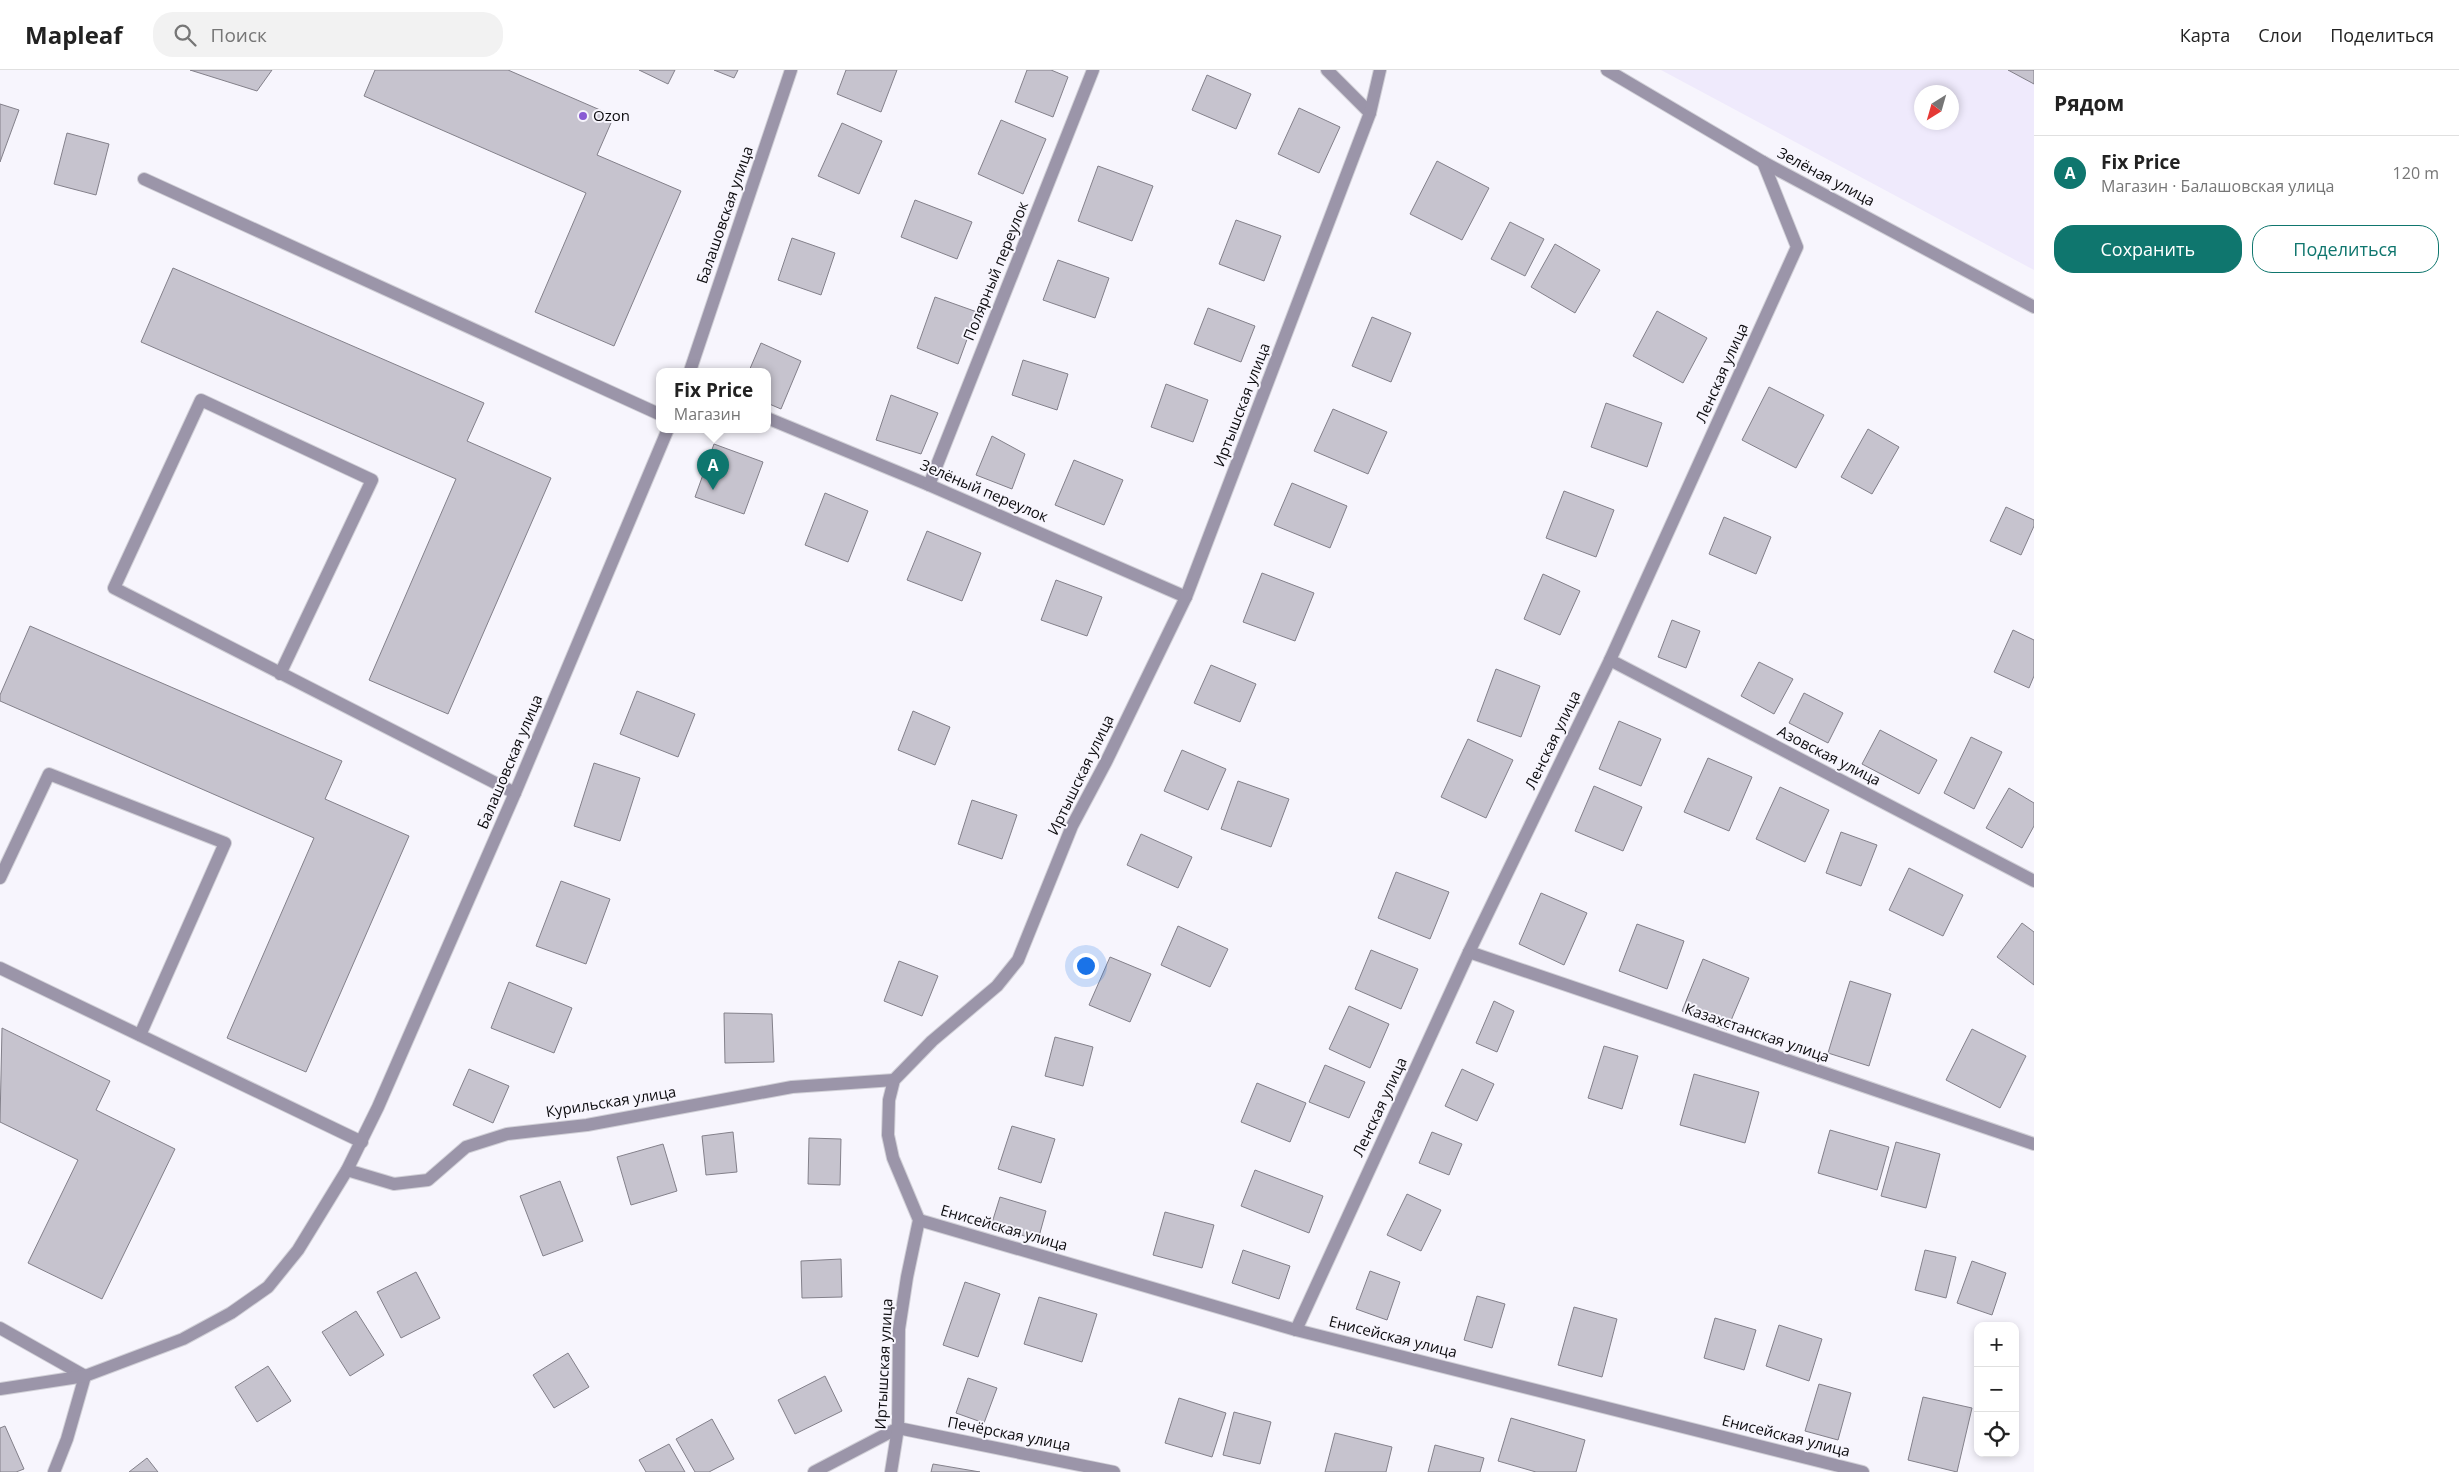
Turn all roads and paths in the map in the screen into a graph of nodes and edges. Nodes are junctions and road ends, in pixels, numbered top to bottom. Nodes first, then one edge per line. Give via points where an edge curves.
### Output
1 (791, 70) edge
2 (1093, 70) edge
3 (1327, 70) edge
4 (1380, 70) edge
5 (1607, 70) edge
6 (1370, 113) junction
7 (1763, 162) junction
8 (144, 179) dead end
9 (2034, 307) edge
10 (691, 368) edge
11 (656, 413) edge
12 (771, 420) edge
13 (666, 433) edge
14 (929, 485) junction
15 (1186, 597) junction
16 (1610, 660) junction
17 (280, 674) junction
18 (515, 793) junction
19 (0, 878) edge
20 (2034, 881) edge
21 (1469, 952) junction
22 (0, 968) edge
23 (140, 1035) junction
24 (894, 1080) junction
25 (362, 1142) junction
26 (2034, 1144) edge
27 (347, 1170) junction
28 (919, 1220) junction
29 (0, 1328) edge
30 (1296, 1330) junction
31 (85, 1376) junction
32 (0, 1389) edge
33 (898, 1428) junction
34 (54, 1472) edge
35 (814, 1472) edge
36 (891, 1472) edge
37 (1114, 1472) edge
38 (1863, 1472) edge

1 - 10 street, Балашовская улица
2 - 14 street, Полярный переулок
3 - 6 street
4 - 6 street, Иртышская улица
5 - 7 street, Зелёная улица
6 - 15 street, Иртышская улица
7 - 9 street, Зелёная улица
7 - 16 street, Ленская улица via 1797,247
8 - 11 street
12 - 14 street, Зелёный переулок
13 - 18 street, Балашовская улица
14 - 15 street, Зелёный переулок
15 - 24 street, Иртышская улица via 1072,826 1018,960 997,986 932,1041
16 - 20 street, Азовская улица
16 - 21 street, Ленская улица
17 - 17 street via 114,588 201,400 372,480
17 - 18 street
18 - 25 street, Балашовская улица
19 - 23 street via 49,774 225,843
21 - 26 street, Казахстанская улица
21 - 30 street, Ленская улица
22 - 23 street
23 - 25 street
24 - 27 street, Курильская улица via 792,1087 587,1125 507,1134 466,1147 428,1180 394,1184
24 - 28 street via 889,1100 888,1135 893,1158
25 - 27 street, Балашовская улица
27 - 31 street, Балашовская улица via 298,1250 268,1287 231,1313 183,1339
28 - 30 street, Енисейская улица
28 - 33 street, Иртышская улица via 899,1329
29 - 31 street
30 - 38 street, Енисейская улица
31 - 32 street, Балашовская улица
31 - 34 street
33 - 35 street
33 - 36 street, Иртышская улица
33 - 37 street, Печёрская улица

